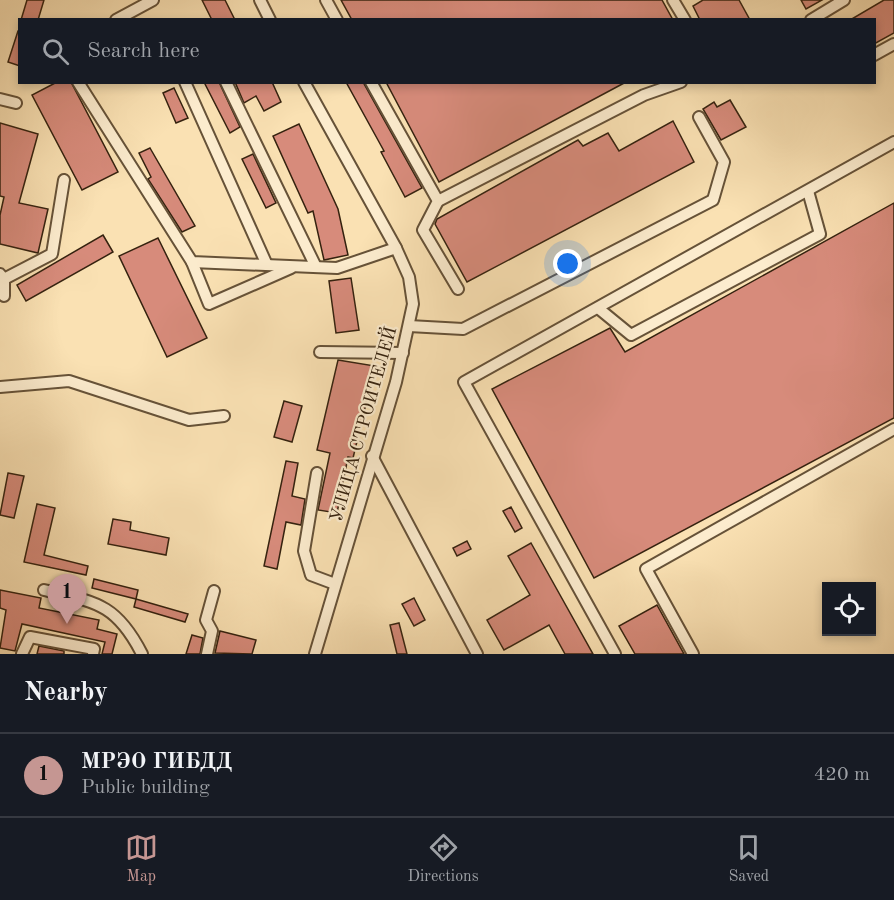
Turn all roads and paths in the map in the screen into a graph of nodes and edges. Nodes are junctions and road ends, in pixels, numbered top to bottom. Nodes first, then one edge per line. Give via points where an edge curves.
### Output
1 (153, 0) edge
2 (260, 0) edge
3 (326, 0) edge
4 (675, 0) edge
5 (844, 0) edge
6 (120, 18) edge
7 (269, 18) edge
8 (336, 18) edge
9 (684, 18) edge
10 (814, 18) edge
11 (894, 44) edge
12 (876, 54) edge
13 (79, 84) edge
14 (186, 84) edge
15 (227, 84) edge
16 (305, 84) edge
17 (372, 84) edge
18 (675, 84) edge
19 (0, 99) edge
20 (16, 103) dead end
21 (699, 117) dead end
22 (894, 142) edge
23 (64, 180) dead end
24 (808, 191) junction
25 (438, 201) junction
26 (396, 248) junction
27 (192, 262) junction
28 (267, 265) junction
29 (294, 266) junction
30 (316, 267) junction
31 (2, 276) edge
32 (458, 290) dead end
33 (4, 297) dead end
34 (598, 308) junction
35 (409, 326) junction
36 (320, 352) dead end
37 (403, 353) junction
38 (0, 387) edge
39 (224, 416) dead end
40 (894, 429) edge
41 (372, 456) junction
42 (316, 473) dead end
43 (334, 584) junction
44 (44, 590) dead end
45 (214, 591) dead end
46 (22, 654) edge
47 (93, 654) edge
48 (142, 654) edge
49 (207, 654) edge
50 (315, 654) edge
51 (477, 654) edge
52 (615, 654) edge
53 (693, 654) edge

1 - 6 street
2 - 7 street
3 - 8 street
4 - 9 street
5 - 10 street
11 - 12 street
13 - 27 street
14 - 28 street
15 - 30 street
16 - 26 street, УЛИЦА СТРОИТЕЛЕЙ
17 - 25 street
18 - 25 street via 644,95
19 - 20 street
21 - 35 street via 724,162 713,200 464,329
22 - 24 street
23 - 31 street via 52,254
24 - 34 street
24 - 34 street via 820,234 631,335
25 - 32 street via 423,230
26 - 30 street via 337,268
26 - 35 street, УЛИЦА СТРОИТЕЛЕЙ via 410,277 413,304
27 - 28 street
27 - 29 street via 209,304
28 - 29 street
29 - 30 street
31 - 33 street
34 - 52 street via 465,382
35 - 37 street, УЛИЦА СТРОИТЕЛЕЙ
36 - 37 street
37 - 41 street, УЛИЦА СТРОИТЕЛЕЙ
38 - 39 street via 69,381 189,420
40 - 53 street via 646,569
41 - 43 street, УЛИЦА СТРОИТЕЛЕЙ
41 - 51 street
42 - 43 street via 304,551 310,575
43 - 50 street, УЛИЦА СТРОИТЕЛЕЙ
44 - 48 street via 98,603 132,635
45 - 49 street via 206,620 212,631
46 - 47 street via 30,636 94,649

